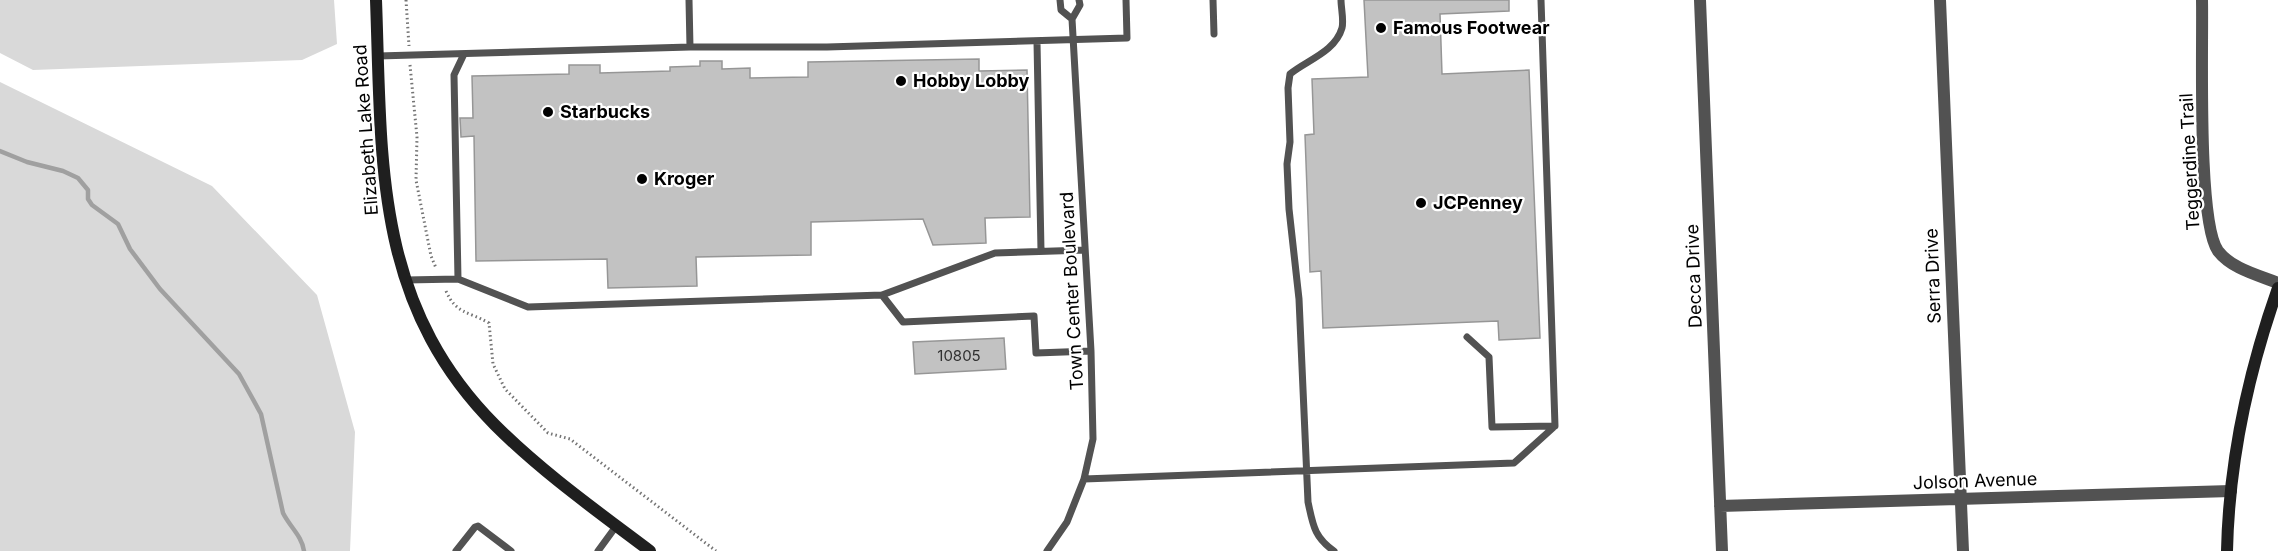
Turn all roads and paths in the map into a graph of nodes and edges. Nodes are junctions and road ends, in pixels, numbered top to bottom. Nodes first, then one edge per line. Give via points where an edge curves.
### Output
1 (376, 0) edge
2 (689, 0) edge
3 (1060, 0) edge
4 (1079, 0) edge
5 (1125, 0) edge
6 (1213, 0) edge
7 (1341, 0) edge
8 (1541, 0) edge
9 (1700, 0) edge
10 (1940, 0) edge
11 (2202, 0) edge
12 (1072, 19) junction
13 (1214, 34) dead end
14 (1074, 41) junction
15 (1037, 42) junction
16 (690, 47) junction
17 (464, 54) junction
18 (378, 56) junction
19 (1085, 250) junction
20 (1041, 251) junction
21 (458, 279) junction
22 (404, 280) junction
23 (2278, 283) edge
24 (2278, 288) edge
25 (882, 295) junction
26 (1467, 337) dead end
27 (1091, 351) junction
28 (1555, 426) junction
29 (1306, 471) junction
30 (1084, 479) junction
31 (2230, 492) junction
32 (1961, 499) junction
33 (1720, 506) junction
34 (617, 525) junction
35 (457, 551) edge
36 (511, 551) edge
37 (598, 551) edge
38 (650, 551) edge
39 (1047, 551) edge
40 (1334, 551) edge
41 (1722, 551) edge
42 (1963, 551) edge
43 (2227, 551) edge

1 - 18 street, Elizabeth Lake Road
2 - 16 lane
3 - 12 lane, Town Center Boulevard via 1061,10
4 - 12 lane, Town Center Boulevard
5 - 14 lane via 1127,38
6 - 13 lane
7 - 29 lane via 1342,28 1333,44 1290,74 1288,88 1289,209 1299,299
8 - 28 lane
9 - 33 street, Decca Drive
10 - 32 street, Serra Drive
11 - 23 street, Teggerdine Trail via 2205,171 2211,236 2227,260
12 - 14 lane, Town Center Boulevard
14 - 15 lane
14 - 19 lane, Town Center Boulevard
15 - 16 lane
15 - 20 lane
16 - 17 lane
17 - 18 lane
17 - 21 lane via 454,75
18 - 22 street, Elizabeth Lake Road via 385,187
19 - 20 lane
19 - 27 lane, Town Center Boulevard
20 - 25 lane via 995,253
21 - 22 lane
21 - 25 lane via 528,307
22 - 34 street, Elizabeth Lake Road via 430,337 475,402 527,455
24 - 31 street via 2245,397
25 - 27 lane via 903,322 1034,316 1036,353
26 - 28 lane via 1489,357 1492,428
27 - 30 lane, Town Center Boulevard via 1094,439
28 - 29 lane via 1514,463
29 - 30 lane
29 - 40 lane via 1313,527 1322,543
30 - 39 lane, Town Center Boulevard via 1067,522
31 - 32 street, Jolson Avenue
31 - 43 street
32 - 33 street, Jolson Avenue
32 - 42 street, Serra Drive
33 - 41 street, Decca Drive
34 - 37 lane
34 - 38 street, Elizabeth Lake Road
35 - 36 lane via 475,526

